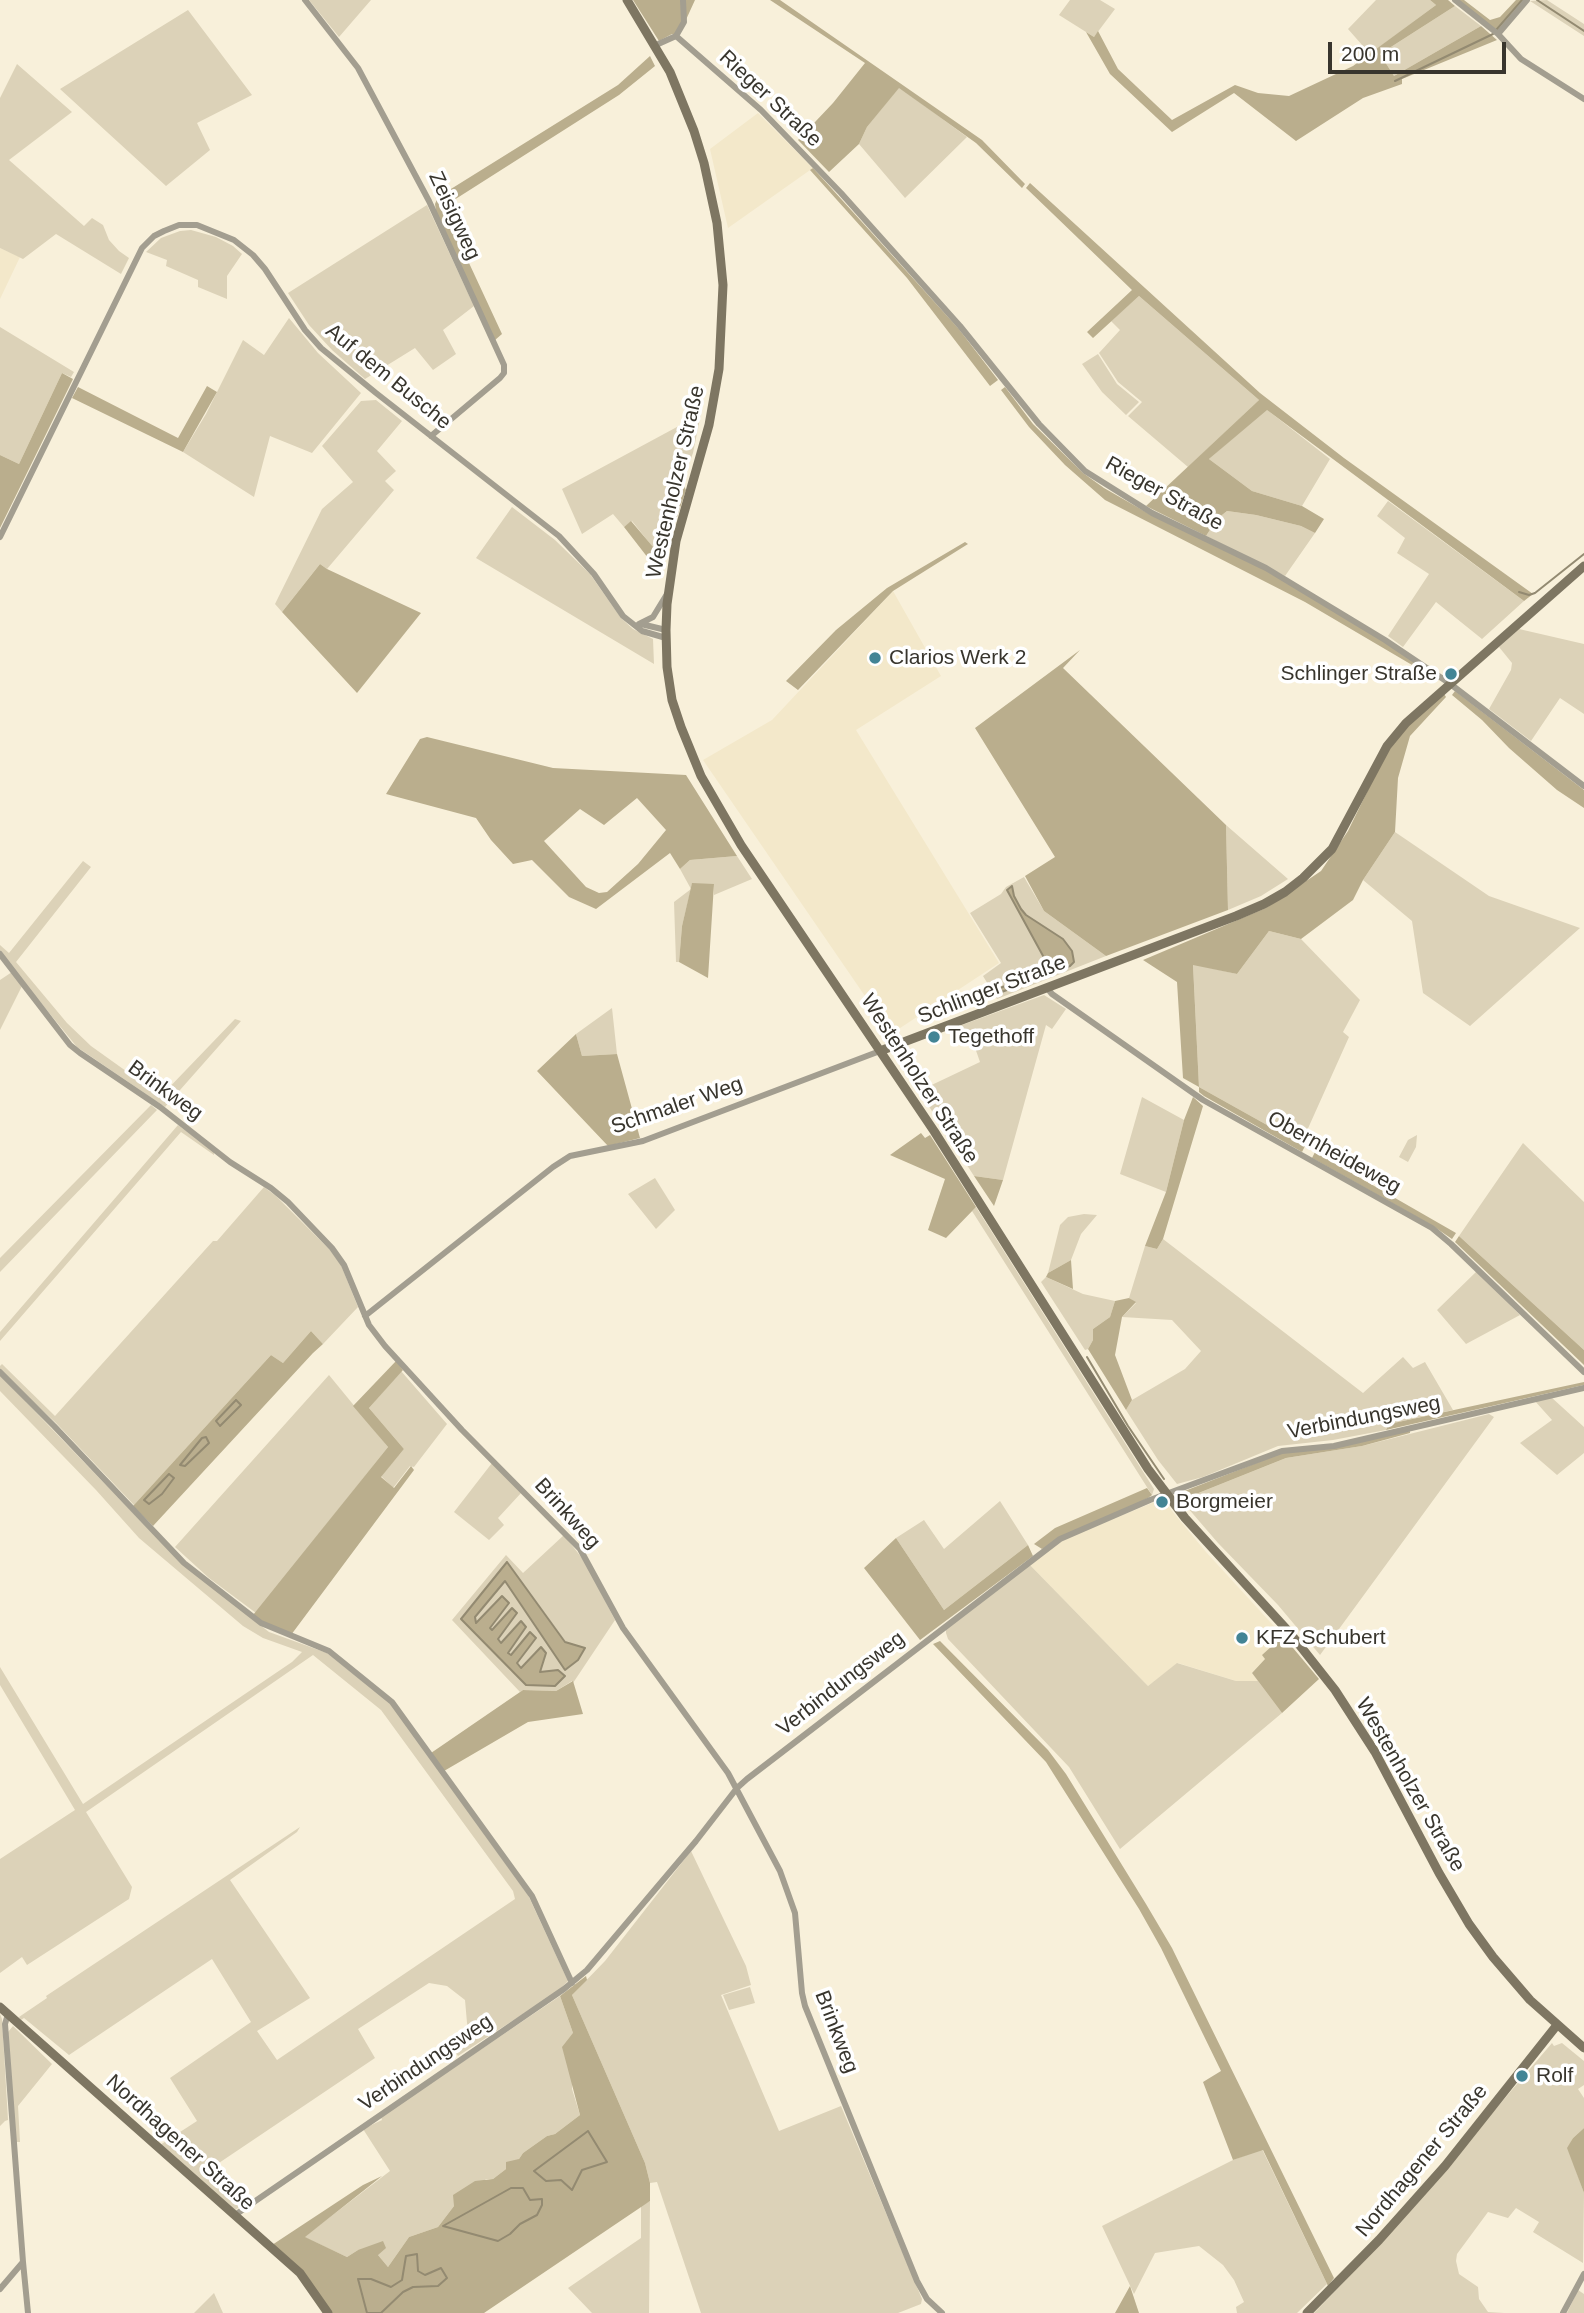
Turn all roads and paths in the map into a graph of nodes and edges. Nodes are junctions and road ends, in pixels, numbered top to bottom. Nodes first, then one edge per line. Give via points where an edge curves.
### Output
1 (305, 0) edge
2 (627, 0) edge
3 (683, 0) edge
4 (1455, 0) edge
5 (1527, 0) edge
6 (1497, 34) junction
7 (676, 36) junction
8 (656, 46) junction
9 (1584, 99) edge
10 (431, 436) junction
11 (0, 537) edge
12 (1584, 566) edge
13 (669, 589) junction
14 (636, 624) junction
15 (666, 634) junction
16 (1449, 683) junction
17 (1584, 786) edge
18 (0, 954) edge
19 (1046, 988) junction
20 (880, 1051) junction
21 (365, 1316) junction
22 (0, 1372) edge
23 (1584, 1373) edge
24 (1584, 1388) edge
25 (1165, 1493) junction
26 (737, 1788) junction
27 (572, 1983) junction
28 (0, 2007) edge
29 (8, 2014) junction
30 (1557, 2025) junction
31 (1584, 2048) edge
32 (235, 2215) junction
33 (23, 2262) junction
34 (1584, 2274) edge
35 (0, 2289) edge
36 (27, 2313) edge
37 (328, 2313) edge
38 (942, 2313) edge
39 (1307, 2313) edge
40 (1563, 2313) edge

1 - 10 street, Zeisigweg via 358,68 429,201 504,365 500,378
2 - 8 main road, Westenholzer Straße
3 - 7 street via 684,22
4 - 6 street
5 - 6 street
6 - 9 street via 1521,59
7 - 8 street
7 - 16 street, Rieger Straße via 761,110 841,193 960,326 1039,424 1085,471 1152,513 1266,568
8 - 13 main road, Westenholzer Straße via 682,99 704,163 717,223 723,285 719,369 709,425 676,541
10 - 11 street, Auf dem Busche via 321,348 253,255 211,229 179,225 154,236 142,248
10 - 14 street, Auf dem Busche via 559,537 623,616
12 - 16 main road, Schlinger Straße
13 - 14 street via 653,617
13 - 15 main road, Westenholzer Straße
14 - 15 street
15 - 20 main road, Westenholzer Straße via 673,700 701,776 741,845
16 - 17 street, Rieger Straße
16 - 19 main road, Schlinger Straße via 1387,746 1332,849 1303,878 1264,904
18 - 21 street, Brinkweg via 80,1054 288,1202 332,1248 351,1278
19 - 20 main road, Schlinger Straße
19 - 23 street, Obernheideweg via 1203,1100 1432,1228
20 - 21 street, Schmaler Weg via 643,1141 570,1156
20 - 25 main road, Westenholzer Straße
21 - 26 street, Brinkweg via 376,1335 433,1399 580,1549 623,1628
22 - 27 street via 191,1569 261,1623 329,1651 392,1702 532,1896
24 - 25 street, Verbindungsweg via 1334,1446 1282,1451
25 - 26 street, Verbindungsweg via 1060,1539
25 - 30 main road, Westenholzer Straße via 1335,1690 1469,1924 1509,1977
26 - 27 street, Verbindungsweg
26 - 38 street, Brinkweg via 780,1871 793,1907 805,2006 917,2281
27 - 32 street, Verbindungsweg
28 - 29 main road, Nordhagener Straße
29 - 32 main road, Nordhagener Straße
29 - 33 street via 5,2024
30 - 31 main road, Westenholzer Straße
30 - 39 main road, Nordhagener Straße via 1445,2166
32 - 37 main road, Nordhagener Straße via 300,2273
33 - 35 street
33 - 36 street
34 - 40 street

